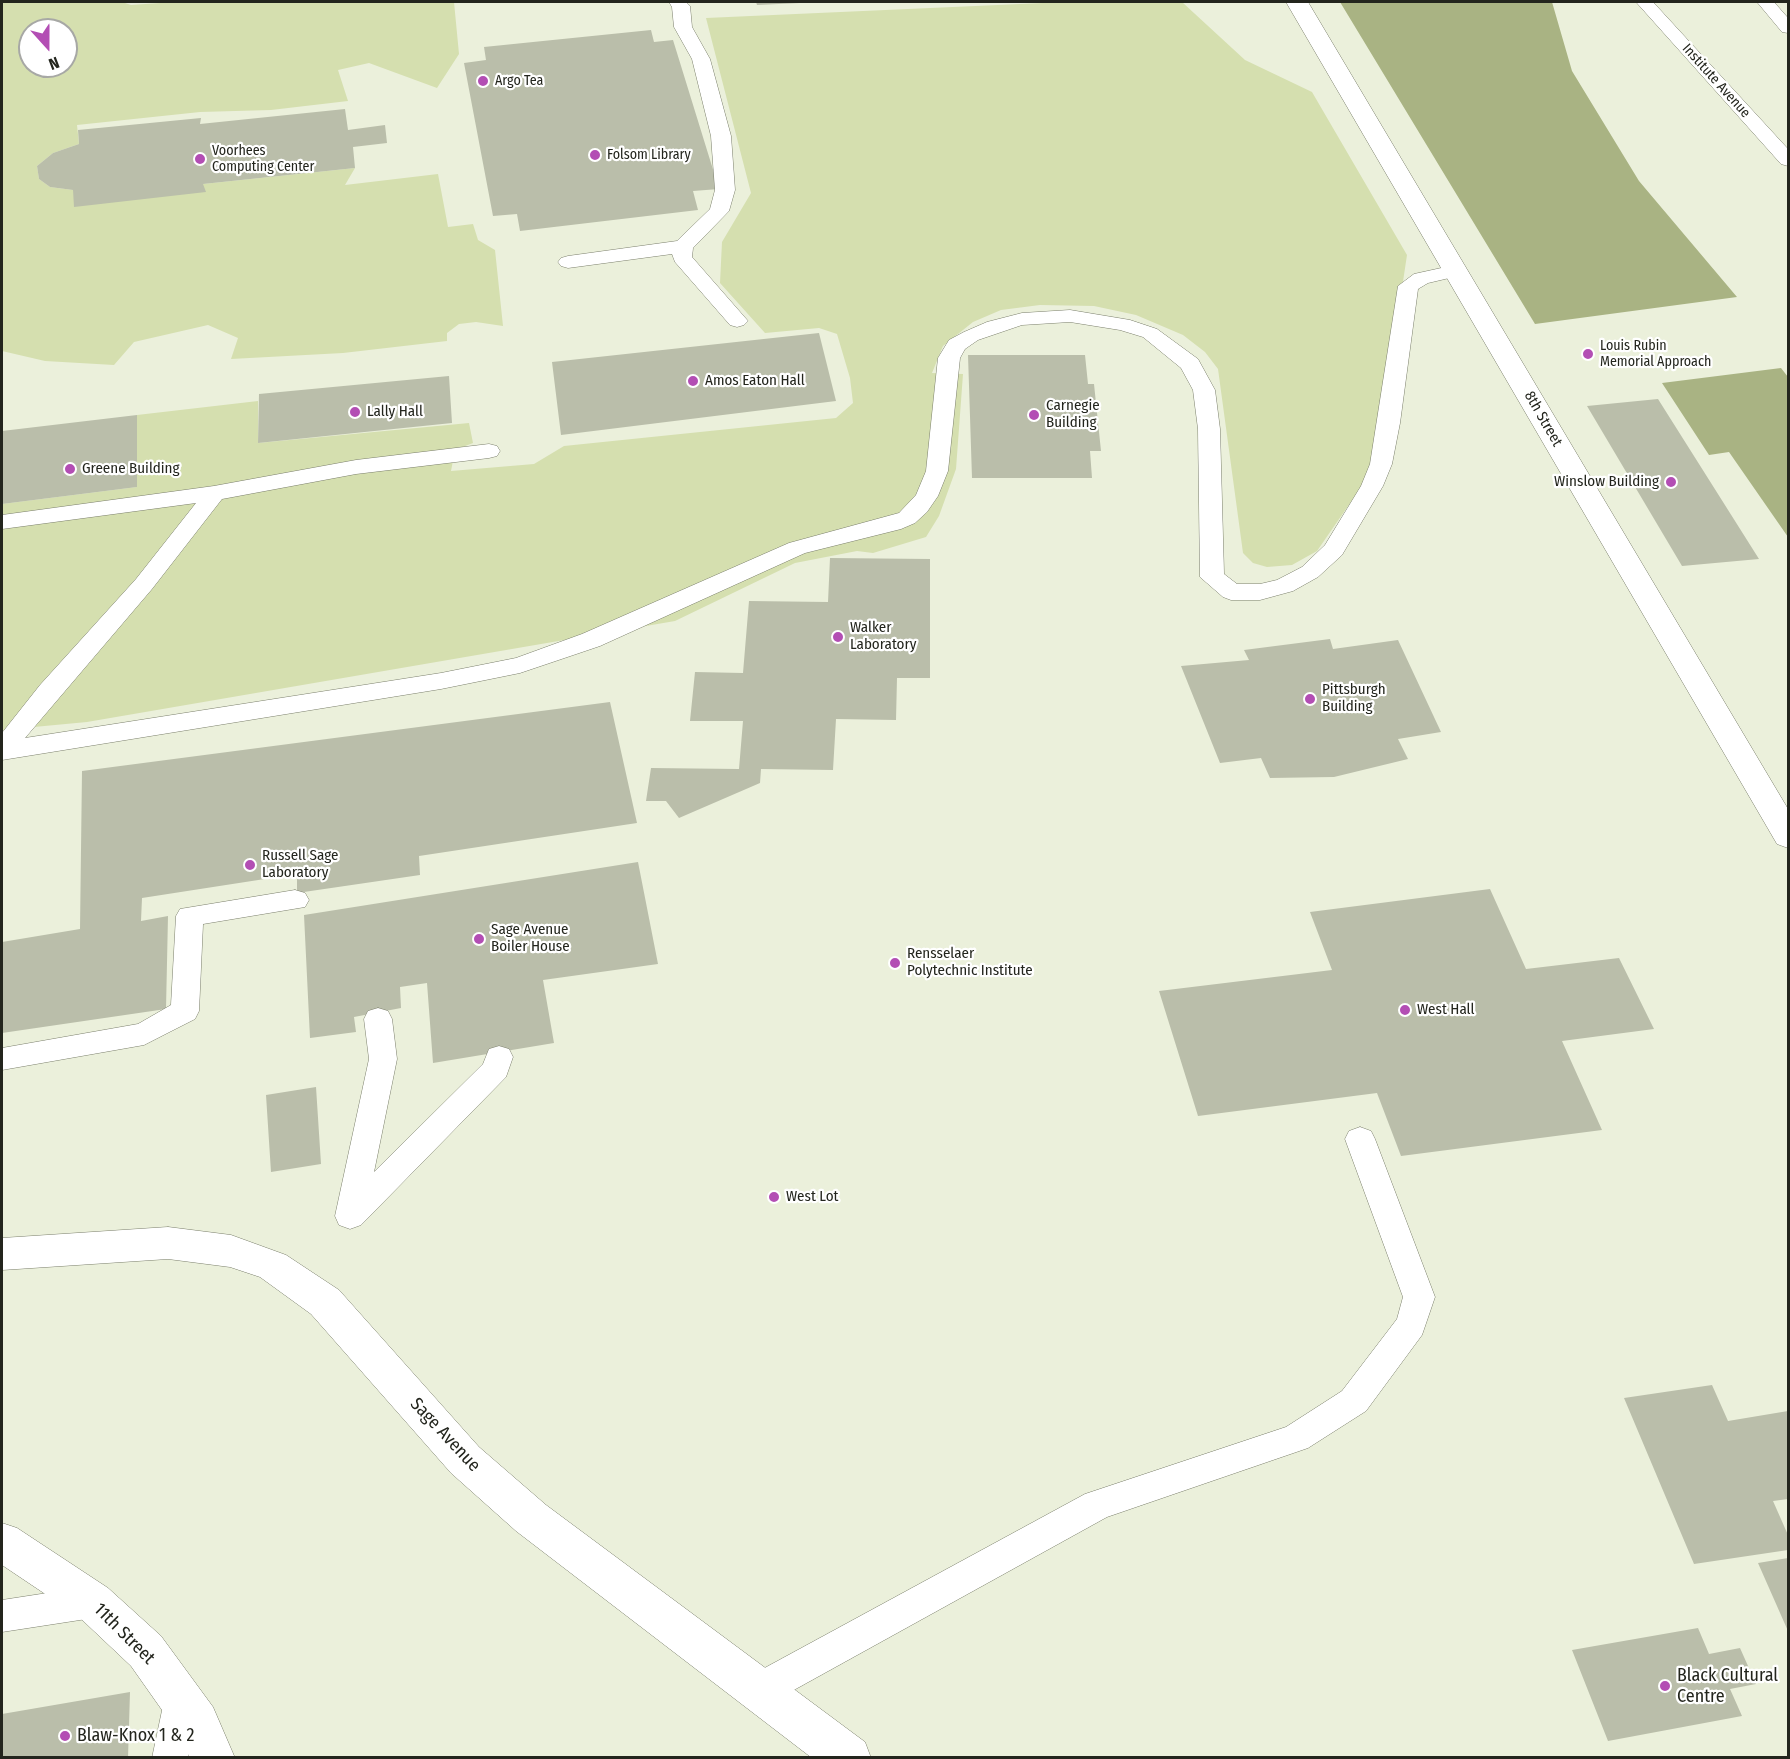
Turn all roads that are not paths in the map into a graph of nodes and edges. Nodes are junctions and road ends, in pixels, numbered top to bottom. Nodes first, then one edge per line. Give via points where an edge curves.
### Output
1 (677, 2) edge
2 (1297, 2) edge
3 (1644, 2) edge
4 (1765, 2) edge
5 (1788, 28) edge
6 (1788, 160) edge
7 (683, 246) junction
8 (568, 262) dead end
9 (1455, 271) junction
10 (737, 321) dead end
11 (489, 451) dead end
12 (214, 492) junction
13 (2, 522) edge
14 (2, 751) edge
15 (1788, 836) edge
16 (295, 900) dead end
17 (378, 1019) dead end
18 (499, 1056) dead end
19 (2, 1059) edge
20 (1360, 1139) dead end
21 (2, 1254) edge
22 (2, 1542) edge
23 (93, 1602) junction
24 (2, 1616) edge
25 (760, 1689) junction
26 (182, 1701) junction
27 (170, 1758) edge
28 (213, 1758) edge
29 (849, 1758) edge

1 - 7 lane via 683,27 701,59 713,98 725,189 719,212
2 - 9 street, 8th Street
3 - 6 lane, Institute Avenue
4 - 5 lane
7 - 8 lane
7 - 10 lane via 681,258
9 - 14 lane via 1420,278 1408,286 1389,423 1372,486 1334,550 1310,572 1285,586 1260,592 1231,592 1212,578 1209,429 1204,390 1190,364 1150,333 1123,324 1070,316 1022,319 994,326 957,345 949,358 937,471 918,507 893,524 797,548 591,640 520,665
9 - 15 street, 8th Street
11 - 12 lane via 356,467
12 - 13 lane
12 - 14 lane via 144,584 49,691
16 - 19 lane via 190,916 185,1011 144,1034
17 - 18 lane via 383,1059 350,1216 496,1069
20 - 25 lane via 1419,1297 1411,1325 1354,1401 1296,1438 1097,1505
21 - 25 street, Sage Avenue via 168,1243 231,1251 273,1266 325,1302 465,1460 531,1518
22 - 23 street, 11th Street
23 - 24 lane
23 - 26 street, 11th Street via 146,1651
25 - 29 street, Sage Avenue
26 - 27 lane
26 - 28 street, 11th Street

